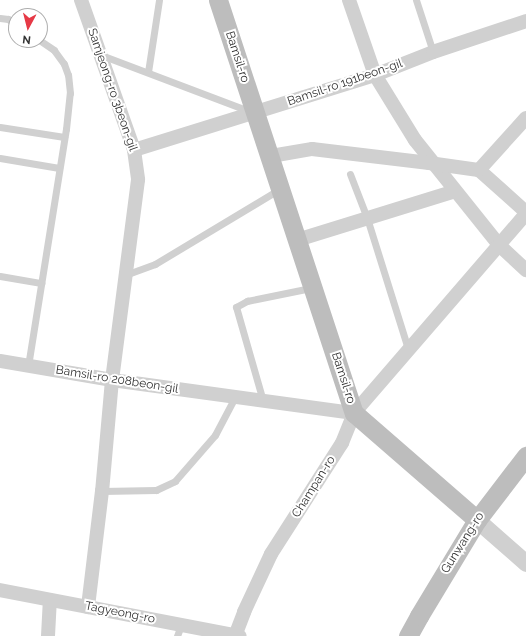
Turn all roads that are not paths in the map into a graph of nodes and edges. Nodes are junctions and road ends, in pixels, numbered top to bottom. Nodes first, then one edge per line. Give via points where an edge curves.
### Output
1 (81, 0) edge
2 (160, 0) edge
3 (218, 0) edge
4 (349, 0) edge
5 (416, 0) edge
6 (526, 20) edge
7 (48, 46) edge
8 (433, 52) junction
9 (99, 54) junction
10 (148, 72) junction
11 (375, 75) junction
12 (256, 113) junction
13 (526, 118) edge
14 (0, 127) edge
15 (64, 137) junction
16 (134, 150) junction
17 (271, 156) junction
18 (0, 158) edge
19 (434, 164) junction
20 (59, 168) junction
21 (479, 170) junction
22 (350, 174) dead end
23 (282, 189) junction
24 (455, 191) junction
25 (526, 213) edge
26 (367, 218) junction
27 (297, 240) junction
28 (499, 245) junction
29 (526, 270) edge
30 (125, 275) junction
31 (0, 276) edge
32 (41, 283) junction
33 (312, 287) junction
34 (408, 349) junction
35 (0, 361) edge
36 (28, 366) junction
37 (112, 380) junction
38 (235, 397) junction
39 (263, 401) junction
40 (354, 413) junction
41 (526, 456) edge
42 (102, 490) junction
43 (477, 520) junction
44 (526, 563) edge
45 (0, 590) edge
46 (50, 600) junction
47 (88, 607) junction
48 (179, 630) edge
49 (48, 636) edge
50 (237, 636) edge
51 (408, 636) edge

1 - 9 street, Samjeong-ro 3beon-gil
2 - 10 lane
3 - 12 main road, Bamsil-ro
4 - 11 street
5 - 8 lane
6 - 8 street, Bamsil-ro 191beon-gil
7 - 15 lane via 64,64 68,75 70,93
8 - 11 street, Bamsil-ro 191beon-gil
9 - 10 lane
9 - 16 street, Samjeong-ro 3beon-gil
10 - 12 lane
11 - 12 street, Bamsil-ro 191beon-gil
11 - 19 street via 415,140
12 - 16 street
12 - 17 main road, Bamsil-ro
13 - 21 street
14 - 15 lane
15 - 20 lane
16 - 30 street, Samjeong-ro 3beon-gil via 138,180
17 - 19 street via 312,149
17 - 23 main road, Bamsil-ro
18 - 20 lane
19 - 21 street
19 - 24 street
20 - 32 lane
21 - 25 street
22 - 26 lane
23 - 27 main road, Bamsil-ro
23 - 30 lane via 155,264
24 - 26 street
24 - 28 street
25 - 28 street, Champan-ro
26 - 27 street
26 - 34 lane
27 - 33 main road, Bamsil-ro
28 - 29 street
28 - 34 street, Champan-ro
30 - 37 street, Samjeong-ro 3beon-gil
31 - 32 lane
32 - 36 lane
33 - 39 lane via 247,301 236,307
33 - 40 main road, Bamsil-ro
34 - 40 street, Champan-ro
35 - 36 street, Bamsil-ro 208beon-gil
36 - 37 street, Bamsil-ro 208beon-gil
37 - 38 street, Bamsil-ro 208beon-gil
37 - 42 street, Samjeong-ro 3beon-gil
38 - 39 street, Bamsil-ro 208beon-gil
38 - 42 lane via 215,435 175,481 156,490
39 - 40 street, Bamsil-ro 208beon-gil
40 - 43 main road, Bamsil-ro
40 - 50 street, Champan-ro via 342,443 271,554 246,606
41 - 43 main road, Gunwang-ro
42 - 47 street, Samjeong-ro 3beon-gil
43 - 44 street
43 - 51 main road, Gunwang-ro
45 - 46 street, Tagyeong-ro
46 - 47 street, Tagyeong-ro
46 - 49 street
47 - 48 street, Tagyeong-ro
48 - 50 street, Tagyeong-ro

